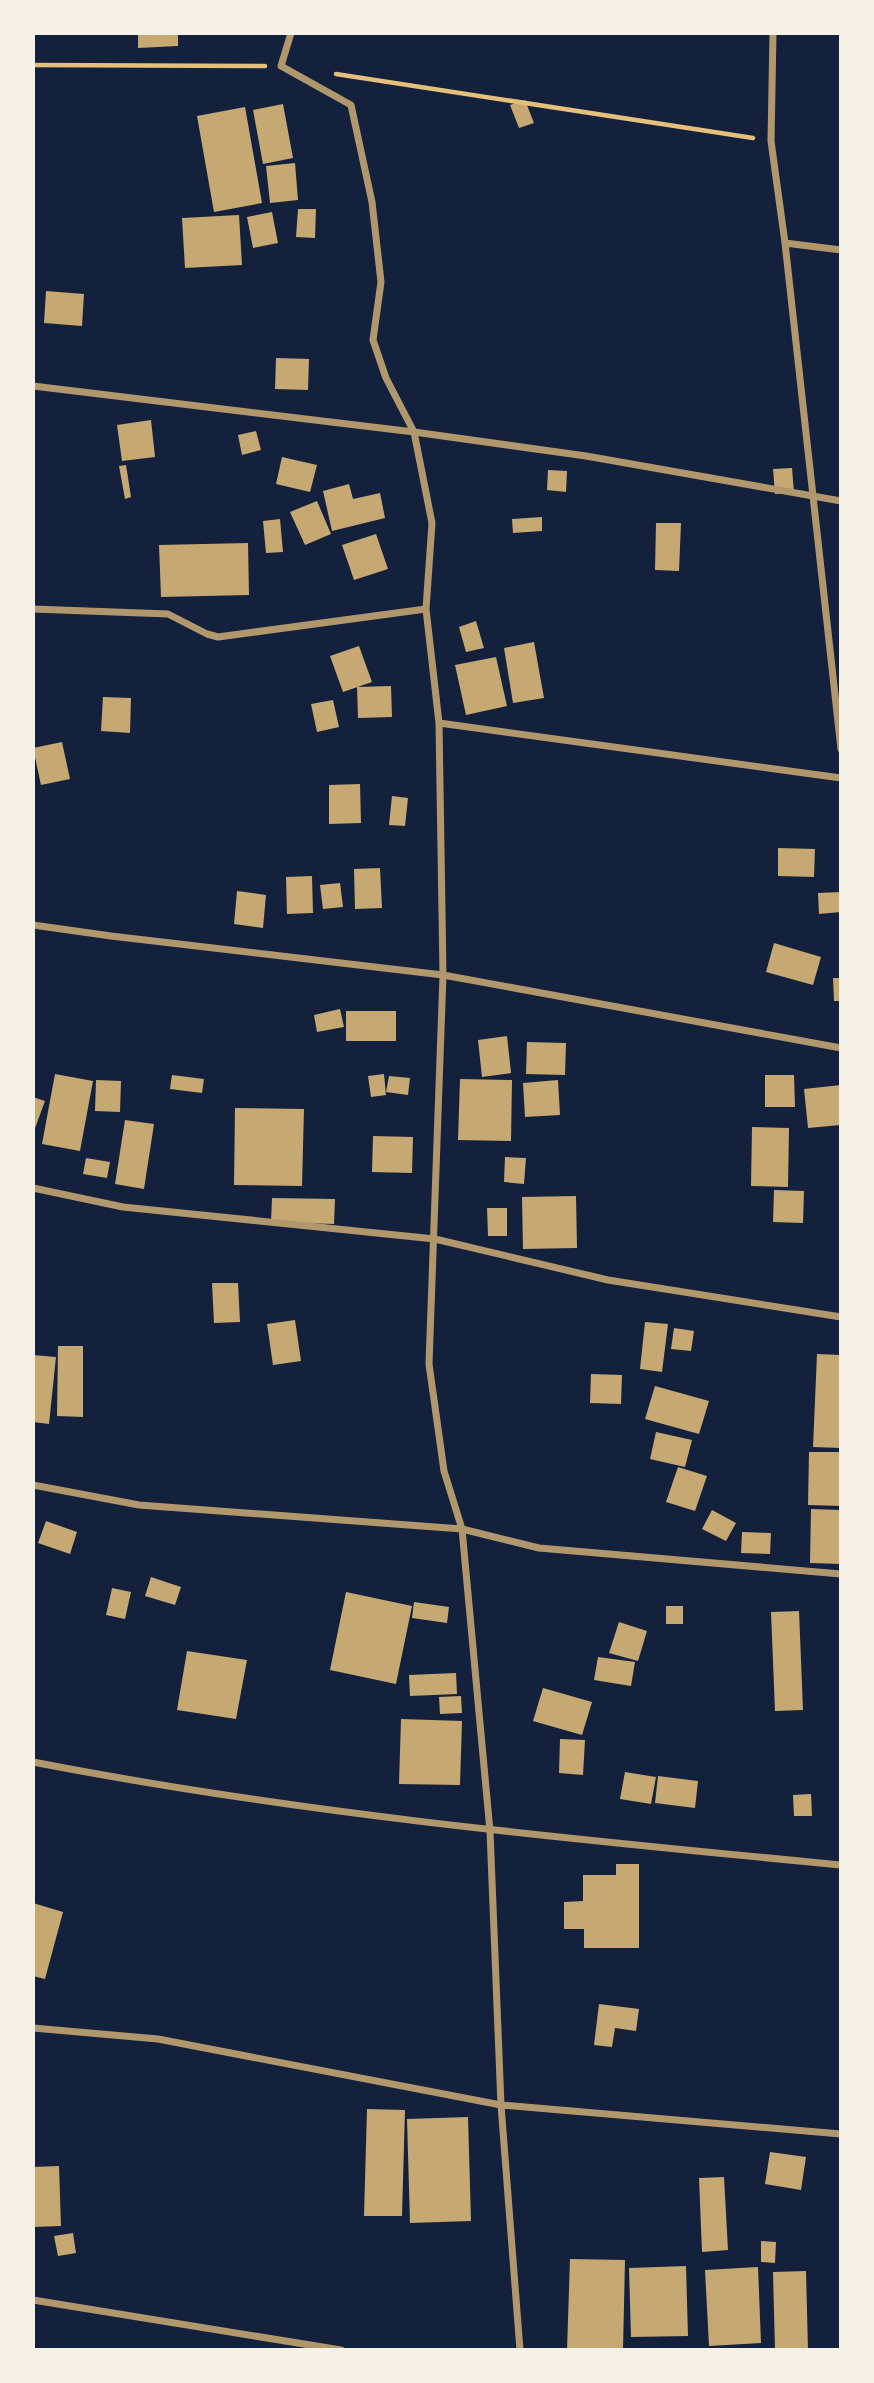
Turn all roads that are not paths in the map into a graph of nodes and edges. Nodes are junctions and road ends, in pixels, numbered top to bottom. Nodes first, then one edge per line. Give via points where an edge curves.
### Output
1 (291, 33) edge
2 (773, 33) edge
3 (785, 243) junction
4 (841, 250) edge
5 (33, 386) edge
6 (414, 432) junction
7 (812, 496) junction
8 (841, 501) edge
9 (33, 609) edge
10 (426, 609) junction
11 (439, 723) junction
12 (841, 749) edge
13 (841, 778) edge
14 (33, 925) edge
15 (443, 975) junction
16 (841, 1048) edge
17 (33, 1188) edge
18 (435, 1239) junction
19 (841, 1317) edge
20 (33, 1485) edge
21 (462, 1529) junction
22 (841, 1574) edge
23 (33, 1762) edge
24 (490, 1832) junction
25 (841, 1865) edge
26 (33, 2028) edge
27 (501, 2105) junction
28 (841, 2134) edge
29 (33, 2300) edge
30 (341, 2350) edge
31 (520, 2350) edge

1 - 6 street via 281,66 351,105 372,202 381,282 373,340 386,378
2 - 3 street via 771,141
3 - 4 street
3 - 7 street
5 - 6 street
6 - 7 street via 586,456
6 - 10 street via 432,523
7 - 8 street
7 - 12 street
9 - 10 street via 169,614 218,637
10 - 11 street
11 - 13 street
11 - 15 street
14 - 15 street
15 - 16 street
15 - 18 street
17 - 18 street via 123,1207
18 - 19 street via 608,1280
18 - 21 street via 429,1364 444,1472
20 - 21 street via 139,1506
21 - 22 street via 539,1548
21 - 24 street
23 - 24 street via 149,1785
24 - 25 street
24 - 27 street
26 - 27 street via 158,2039
27 - 28 street
27 - 31 street
29 - 30 street

